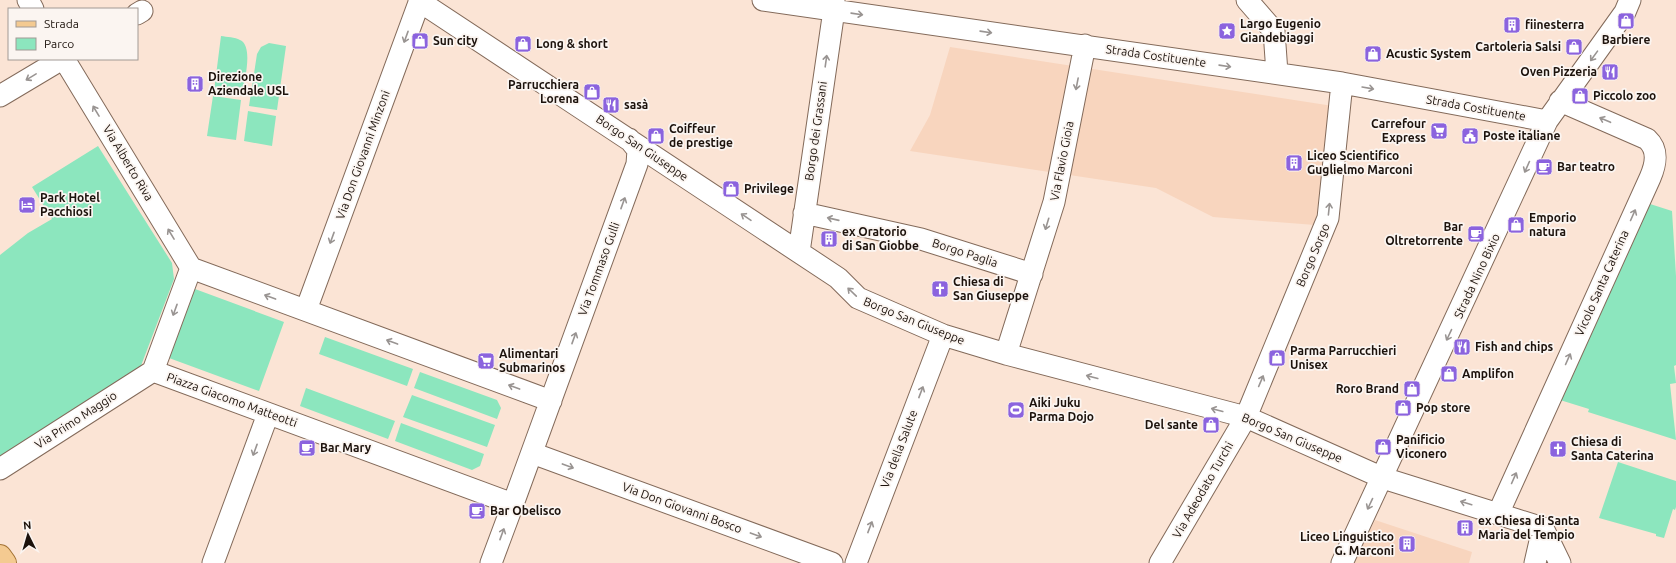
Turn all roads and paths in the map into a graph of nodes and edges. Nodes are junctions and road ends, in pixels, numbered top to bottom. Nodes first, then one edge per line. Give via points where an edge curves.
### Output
1 (420, 0) edge
2 (763, 0) edge
3 (1247, 0) edge
4 (1630, 0) edge
5 (834, 5) edge
6 (1085, 46) junction
7 (61, 60) edge
8 (64, 60) edge
9 (1277, 74) junction
10 (1342, 83) junction
11 (0, 96) edge
12 (1560, 101) junction
13 (1547, 120) junction
14 (629, 139) junction
15 (804, 213) junction
16 (799, 252) junction
17 (191, 268) junction
18 (1032, 274) junction
19 (306, 310) junction
20 (943, 335) junction
21 (1006, 354) junction
22 (153, 371) junction
23 (550, 401) junction
24 (268, 414) junction
25 (1246, 417) junction
26 (532, 453) junction
27 (0, 468) edge
28 (1383, 478) junction
29 (513, 504) junction
30 (1498, 514) junction
31 (1543, 528) junction
32 (0, 556) edge
33 (5, 563) edge
34 (213, 563) edge
35 (491, 563) edge
36 (832, 563) edge
37 (856, 563) edge
38 (1160, 563) edge
39 (1342, 563) edge
40 (1535, 563) edge
41 (1560, 563) edge

1 - 14 street, Borgo San Giuseppe
1 -> 19 street, Via Don Giovanni Minzoni
2 - 5 street, Strada Costituente
3 - 9 street via 1274,31
4 -> 12 street, Strada Nino Bixio via 1625,12
5 -> 6 street, Strada Costituente
15 -> 5 street, Borgo dei Grassani
6 -> 9 street, Strada Costituente
6 -> 18 street, Via Flavio Gioia via 1054,202
7 -> 11 street
17 -> 8 street, Via Alberto Riva
9 - 10 street, Strada Costituente
10 -> 13 street, Strada Costituente
25 -> 10 street, Borgo Sorgo via 1328,218
12 - 13 street, Strada Nino Bixio
30 -> 12 street, Vicolo Santa Caterina via 1656,160 1653,146 1647,139
13 -> 28 street, Strada Nino Bixio
16 -> 14 street, Borgo San Giuseppe
23 -> 14 street, Via Tommaso Gulli via 637,164 638,150
15 - 16 street, Borgo dei Grassani
18 -> 15 street, Borgo Paglia via 921,239
20 -> 16 street, Borgo San Giuseppe via 858,298 838,278
19 -> 17 street
17 -> 22 street, Piazza Giacomo Matteotti
18 - 21 street, Via Flavio Gioia
23 -> 19 street
20 - 21 street, Borgo San Giuseppe
37 -> 20 street, Via della Salute
25 -> 21 street, Borgo San Giuseppe
22 - 24 street, Piazza Giacomo Matteotti
22 - 27 street, Via Primo Maggio
23 - 26 street
24 - 29 street, Piazza Giacomo Matteotti
24 -> 34 street
25 - 28 street, Borgo San Giuseppe
25 - 38 street, Via Adeodato Turchi
26 - 29 street
26 -> 36 street, Via Don Giovanni Bosco
30 -> 28 street, Borgo San Giuseppe
28 -> 39 street, Strada Nino Bixio
35 -> 29 street
30 - 31 street, Borgo San Giuseppe
31 - 40 street
31 - 41 street
32 - 33 main road

